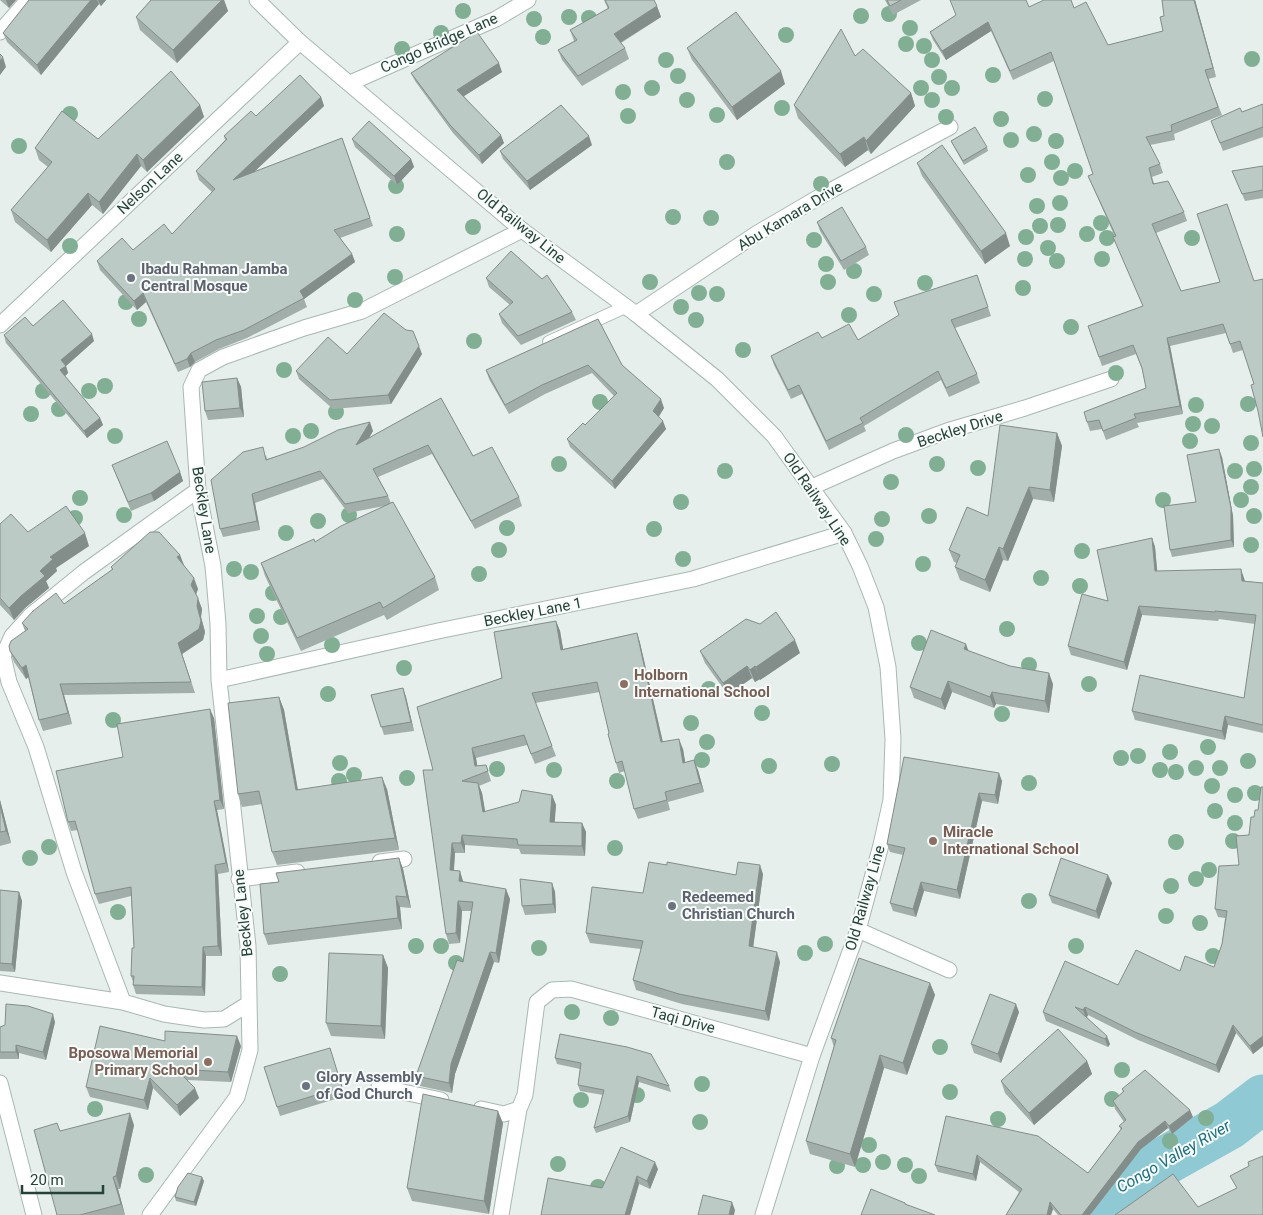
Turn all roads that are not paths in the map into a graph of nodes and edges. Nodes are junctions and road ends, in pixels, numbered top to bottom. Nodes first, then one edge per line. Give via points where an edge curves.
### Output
1 (28, 0) edge
2 (257, 0) edge
3 (528, 0) edge
4 (0, 32) edge
5 (300, 42) junction
6 (350, 83) junction
7 (950, 127) dead end
8 (522, 230) junction
9 (630, 311) junction
10 (0, 325) edge
11 (540, 346) edge
12 (1110, 379) dead end
13 (812, 486) junction
14 (198, 490) junction
15 (844, 532) junction
16 (219, 680) junction
17 (404, 859) dead end
18 (365, 864) edge
19 (307, 870) edge
20 (239, 879) junction
21 (858, 930) junction
22 (949, 970) dead end
23 (0, 982) edge
24 (123, 1002) junction
25 (248, 1004) junction
26 (812, 1056) junction
27 (0, 1083) edge
28 (379, 1087) dead end
29 (519, 1109) junction
30 (34, 1215) edge
31 (150, 1215) edge
32 (501, 1215) edge
33 (763, 1215) edge

1 - 4 street
2 - 5 street, Old Railway Line
3 - 6 street, Congo Bridge Lane via 496,19
5 - 6 street, Old Railway Line
5 - 10 street, Nelson Lane
6 - 8 street, Old Railway Line
7 - 9 street, Abu Kamara Drive via 810,202
8 - 9 street, Old Railway Line
8 - 14 street, Beckley Lane via 362,311 223,357 199,370 191,388
9 - 11 lane
9 - 13 street, Old Railway Line via 717,379 774,436
12 - 13 street, Beckley Drive via 947,430
13 - 15 street, Old Railway Line
14 - 16 street, Beckley Lane via 213,566
14 - 24 street via 84,572 31,615 12,636 3,656 9,682 36,747 74,872
15 - 16 street, Beckley Lane 1 via 693,579 438,630
15 - 21 street, Old Railway Line via 876,607 888,667 893,739 891,800
16 - 20 street, Beckley Lane
17 - 18 street
19 - 20 street
20 - 25 street, Beckley Lane via 248,946
21 - 22 street
21 - 26 street, Old Railway Line
23 - 24 street
24 - 25 street via 164,1014 204,1020 224,1019
25 - 31 street, Beckley Lane via 250,1050 237,1097
26 - 29 street, Taqi Drive via 571,989 552,990 537,1002 526,1095
26 - 33 street, Old Railway Line
27 - 30 street
28 - 29 street via 504,1114
29 - 32 street

